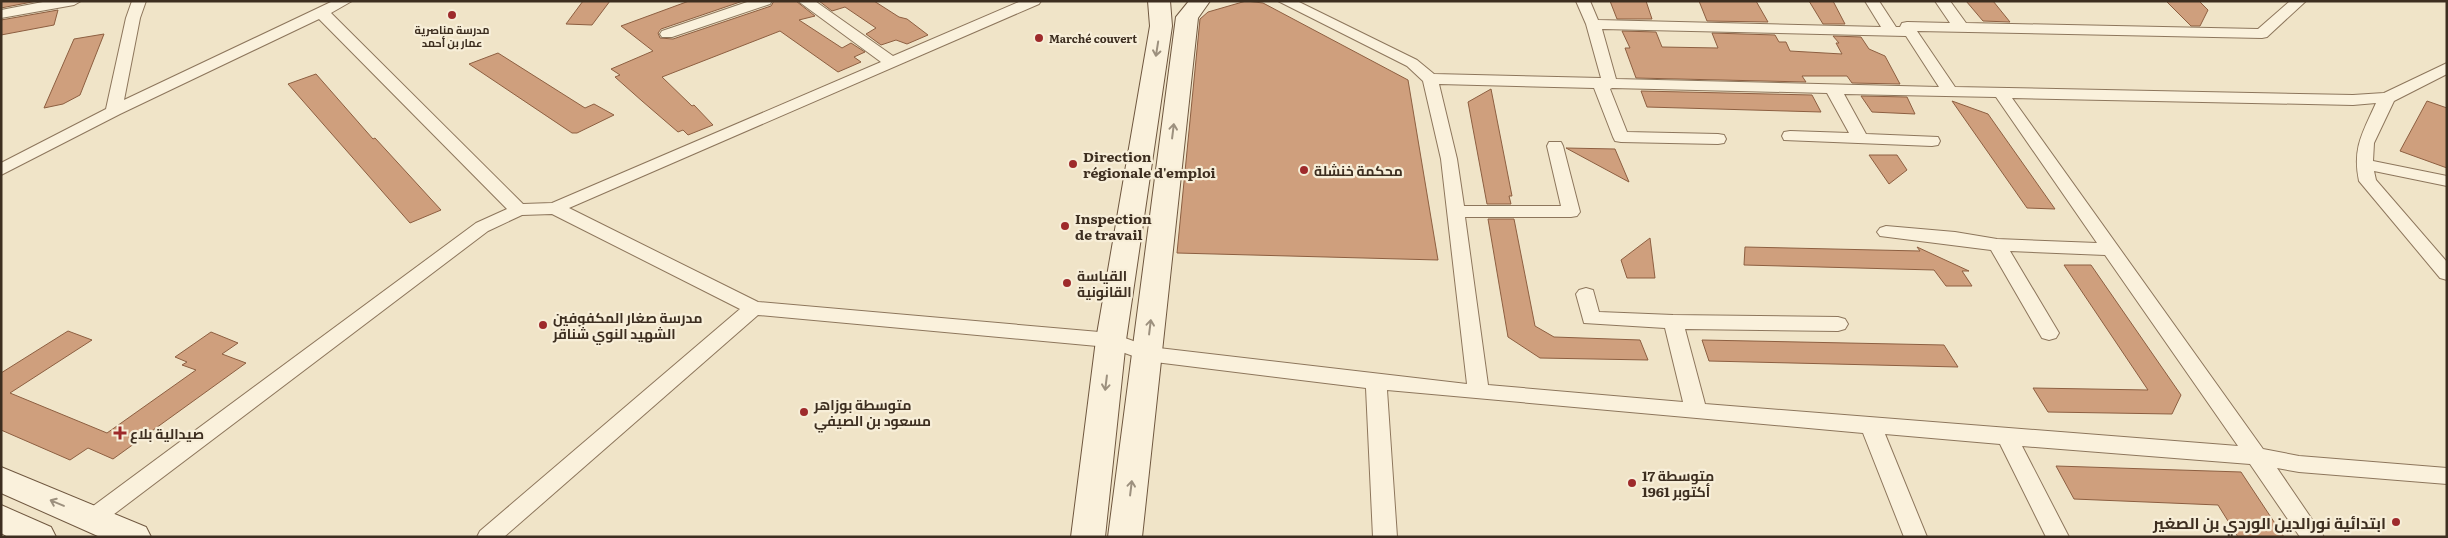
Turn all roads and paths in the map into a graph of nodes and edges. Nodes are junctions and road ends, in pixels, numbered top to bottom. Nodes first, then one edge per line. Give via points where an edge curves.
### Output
1 (74, 1) edge
2 (139, 1) edge
3 (345, 1) edge
4 (766, 1) edge
5 (805, 1) edge
6 (1034, 1) edge
7 (1159, 1) edge
8 (1200, 1) edge
9 (1285, 1) edge
10 (1583, 1) edge
11 (1872, 1) edge
12 (1942, 1) edge
13 (2299, 1) edge
14 (321, 12) junction
15 (1, 14) edge
16 (1593, 24) junction
17 (1961, 27) junction
18 (1890, 28) junction
19 (1909, 29) junction
20 (666, 34) dead end
21 (893, 62) junction
22 (2447, 68) edge
23 (1430, 79) junction
24 (1605, 84) junction
25 (1833, 89) junction
26 (1951, 92) junction
27 (2002, 94) junction
28 (2387, 98) junction
29 (114, 111) junction
30 (1790, 136) dead end
31 (1860, 138) junction
32 (1718, 139) dead end
33 (1932, 141) dead end
34 (1555, 146) dead end
35 (2364, 164) junction
36 (1, 170) edge
37 (2447, 181) edge
38 (555, 208) junction
39 (519, 210) junction
40 (1456, 211) junction
41 (1886, 232) dead end
42 (1997, 245) junction
43 (2111, 249) junction
44 (2439, 258) edge
45 (2447, 274) edge
46 (1586, 294) dead end
47 (754, 308) junction
48 (1672, 322) junction
49 (1838, 324) dead end
50 (2049, 333) dead end
51 (1111, 340) junction
52 (1147, 354) junction
53 (1376, 382) junction
54 (1478, 392) junction
55 (1696, 410) junction
56 (1870, 424) junction
57 (2007, 438) junction
58 (2256, 456) junction
59 (2447, 476) edge
60 (1, 479) edge
61 (1, 518) edge
62 (93, 518) junction
63 (39, 537) edge
64 (134, 537) edge
65 (488, 537) edge
66 (1088, 537) edge
67 (1125, 537) edge
68 (1385, 537) edge
69 (1916, 537) edge
70 (2058, 537) edge
71 (2313, 537) edge

1 - 15 street
2 - 29 street
3 - 14 street
4 - 20 street
5 - 21 street
6 - 21 street
7 -> 51 main road via 1161,26
52 -> 8 main road via 1187,17
9 - 23 street via 1412,63
10 - 16 street
11 - 18 street
12 - 17 street
13 - 17 street via 2262,34
14 - 29 street
14 - 39 street
16 - 18 street
16 - 24 street
17 - 19 street
18 - 19 street
19 - 26 street
21 - 38 street
22 - 28 street
23 - 24 street
23 - 40 street via 1449,159
24 - 25 street
24 - 32 street via 1621,137
25 - 26 street
25 - 31 street
26 - 27 street
27 - 28 street
27 - 43 street
28 - 35 street via 2366,143
29 - 36 street
30 - 31 street
31 - 33 street
34 - 40 street via 1571,212
35 - 37 street
35 - 44 street via 2368,181
38 - 39 street
38 - 47 street
39 - 62 street via 466,238
40 - 54 street
41 - 42 street
42 - 43 street
42 - 50 street
43 - 58 street
44 - 45 street
46 - 48 street via 1591,318
47 - 51 street
47 - 65 street
48 - 49 street
48 - 55 street
51 - 52 street
51 -> 66 main road
52 - 53 street
67 -> 52 main road
53 - 54 street
53 - 68 street
54 - 55 street
55 - 56 street
56 - 57 street
56 - 69 street
57 - 58 street
57 - 70 street
58 - 59 street via 2299,464
58 - 71 street
62 -> 60 main road
61 - 63 main road
62 - 64 main road

